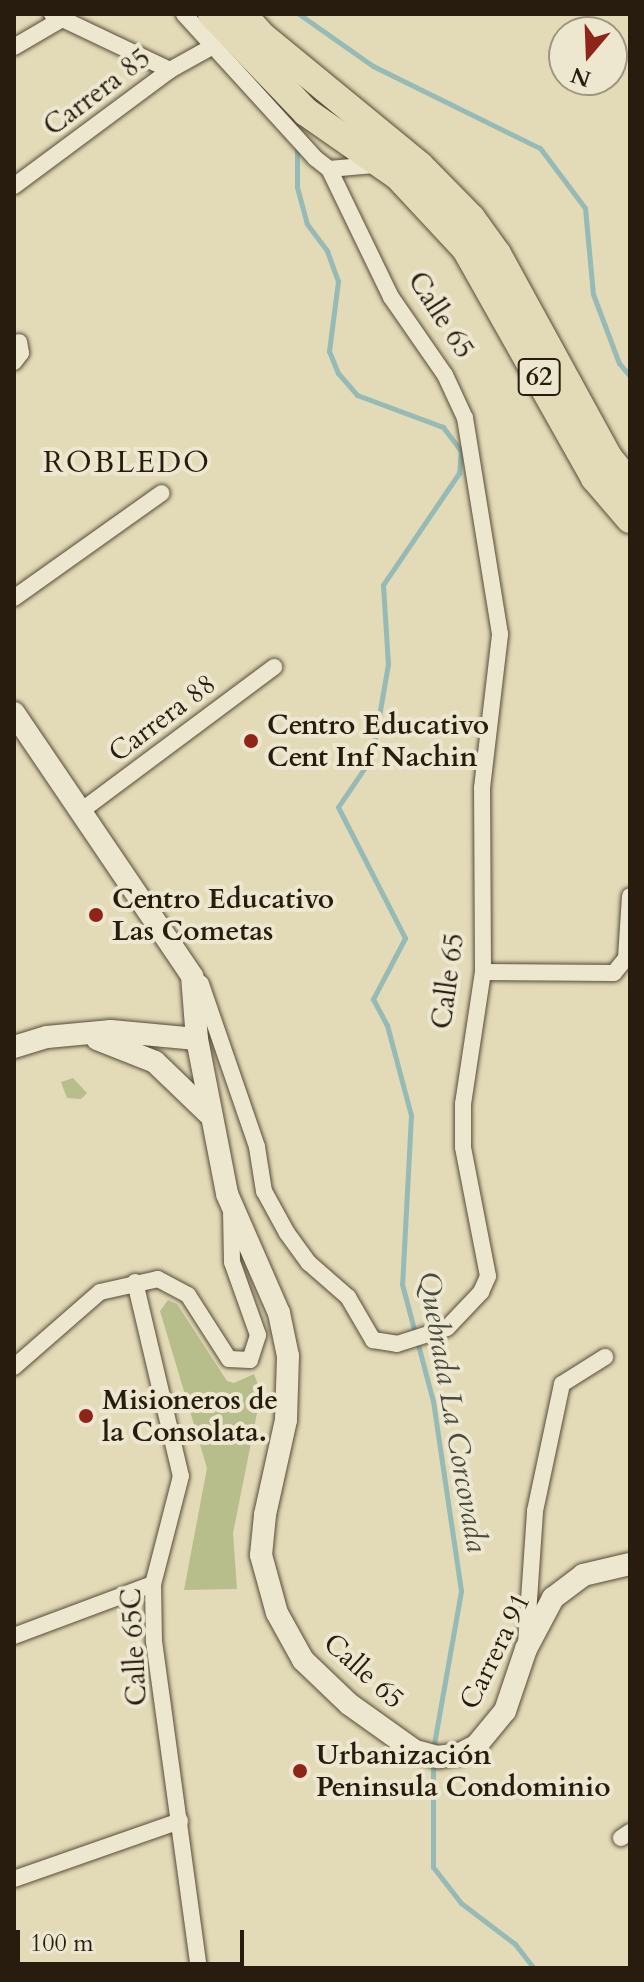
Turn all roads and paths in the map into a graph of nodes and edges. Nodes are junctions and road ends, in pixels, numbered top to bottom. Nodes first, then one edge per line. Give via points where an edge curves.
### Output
1 (184, 14) edge
2 (212, 14) edge
3 (242, 14) edge
4 (57, 16) edge
5 (215, 45) junction
6 (14, 47) edge
7 (170, 70) junction
8 (280, 81) junction
9 (298, 122) junction
10 (387, 166) junction
11 (329, 169) junction
12 (14, 186) edge
13 (630, 484) edge
14 (162, 493) dead end
15 (630, 519) edge
16 (14, 598) edge
17 (274, 667) dead end
18 (14, 713) edge
19 (81, 811) junction
20 (630, 896) edge
21 (483, 972) junction
22 (192, 976) junction
23 (68, 1034) junction
24 (197, 1039) junction
25 (14, 1047) edge
26 (212, 1119) junction
27 (231, 1208) junction
28 (135, 1282) junction
29 (605, 1357) dead end
30 (14, 1367) edge
31 (630, 1564) edge
32 (153, 1584) junction
33 (14, 1636) edge
34 (526, 1649) junction
35 (415, 1751) joint
36 (180, 1821) junction
37 (14, 1879) edge
38 (199, 1968) edge

1 - 5 street
2 - 8 highway, 62
3 - 8 highway, 62
4 - 6 street
4 - 7 street
5 - 7 street, Carrera 85
5 - 8 street
7 - 12 street, Carrera 85
8 - 9 highway, 62
8 - 13 highway, 62 via 420,166 471,218 497,254 608,457
9 - 10 highway, 62
9 - 11 street
10 - 11 street via 358,162
10 - 15 highway, 62 via 466,249 595,478
11 - 21 street, Calle 65 via 391,297 445,375 471,439 500,648 482,788
14 - 16 street
17 - 19 street, Carrera 88
18 - 19 main road, Calle 65
19 - 22 main road, Calle 65
20 - 21 street via 622,967 605,974
21 - 22 street, Calle 65 via 463,1127 488,1276 453,1324 397,1344 368,1337 348,1297 309,1263 287,1233 264,1191 257,1147 234,1076 201,984
22 - 24 main road, Calle 65
23 - 24 main road via 155,1032
23 - 25 main road
23 - 26 main road via 114,1043 155,1062 196,1097
24 - 26 main road, Calle 65
26 - 27 main road, Calle 65
27 - 28 street via 232,1262 258,1335 250,1360 239,1363 224,1355 177,1286 163,1279
27 - 35 main road, Calle 65 via 279,1313 288,1356 286,1420 262,1532 264,1568 277,1613 312,1673
28 - 30 street via 91,1298
28 - 32 street, Calle 65C via 181,1476
29 - 34 street via 562,1384 535,1511
31 - 34 main road, Carrera 91 via 583,1575 563,1589 543,1610
32 - 33 street
32 - 36 street, Calle 65C via 156,1668
34 - 35 main road, Carrera 91 via 505,1711 470,1749 438,1757
36 - 37 street
36 - 38 street, Calle 65C

